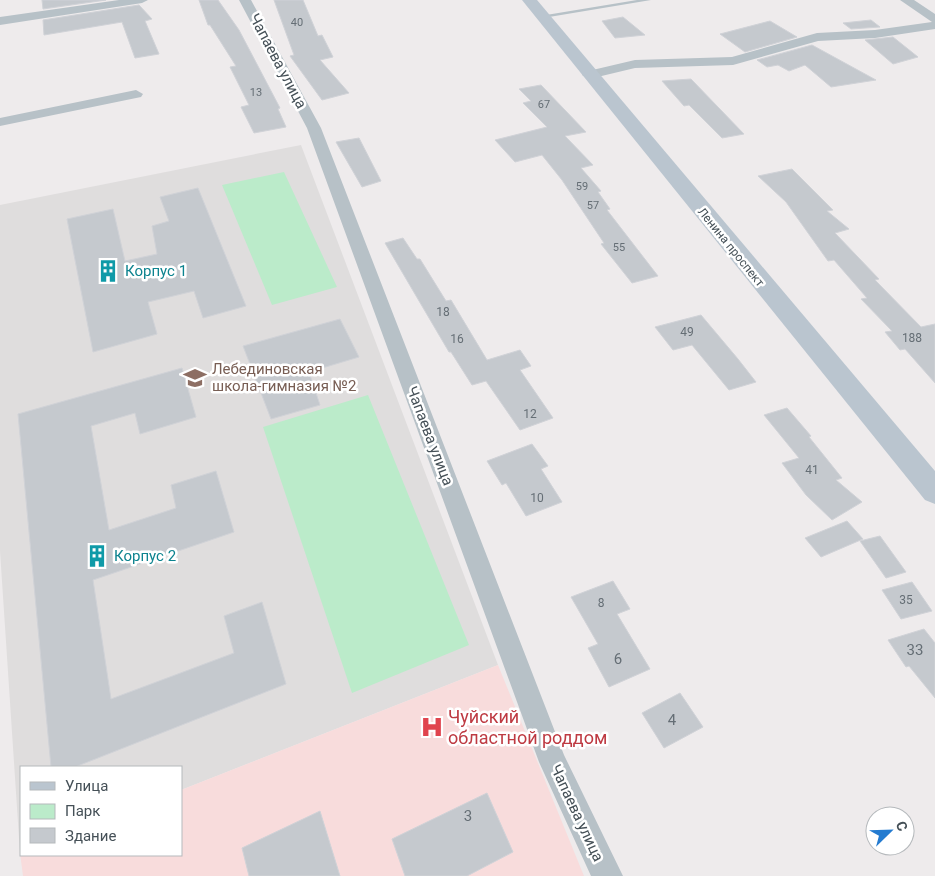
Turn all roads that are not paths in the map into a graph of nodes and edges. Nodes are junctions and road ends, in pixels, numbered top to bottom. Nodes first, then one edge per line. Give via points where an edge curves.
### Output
1 (142, 0) edge
2 (245, 0) edge
3 (529, 0) edge
4 (648, 0) edge
5 (906, 0) edge
6 (115, 2) edge
7 (543, 16) junction
8 (935, 19) edge
9 (0, 22) edge
10 (935, 25) edge
11 (589, 75) junction
12 (136, 94) dead end
13 (0, 122) edge
14 (935, 492) edge
15 (607, 876) edge

1 - 6 street
2 - 15 street, Чапаева улица via 314,128 553,762
3 - 7 main road, Ленина проспект
4 - 7 lane
5 - 8 street
6 - 9 street
7 - 11 main road, Ленина проспект
10 - 11 street via 875,34 817,37 733,61 636,64
11 - 14 main road, Ленина проспект
12 - 13 street

